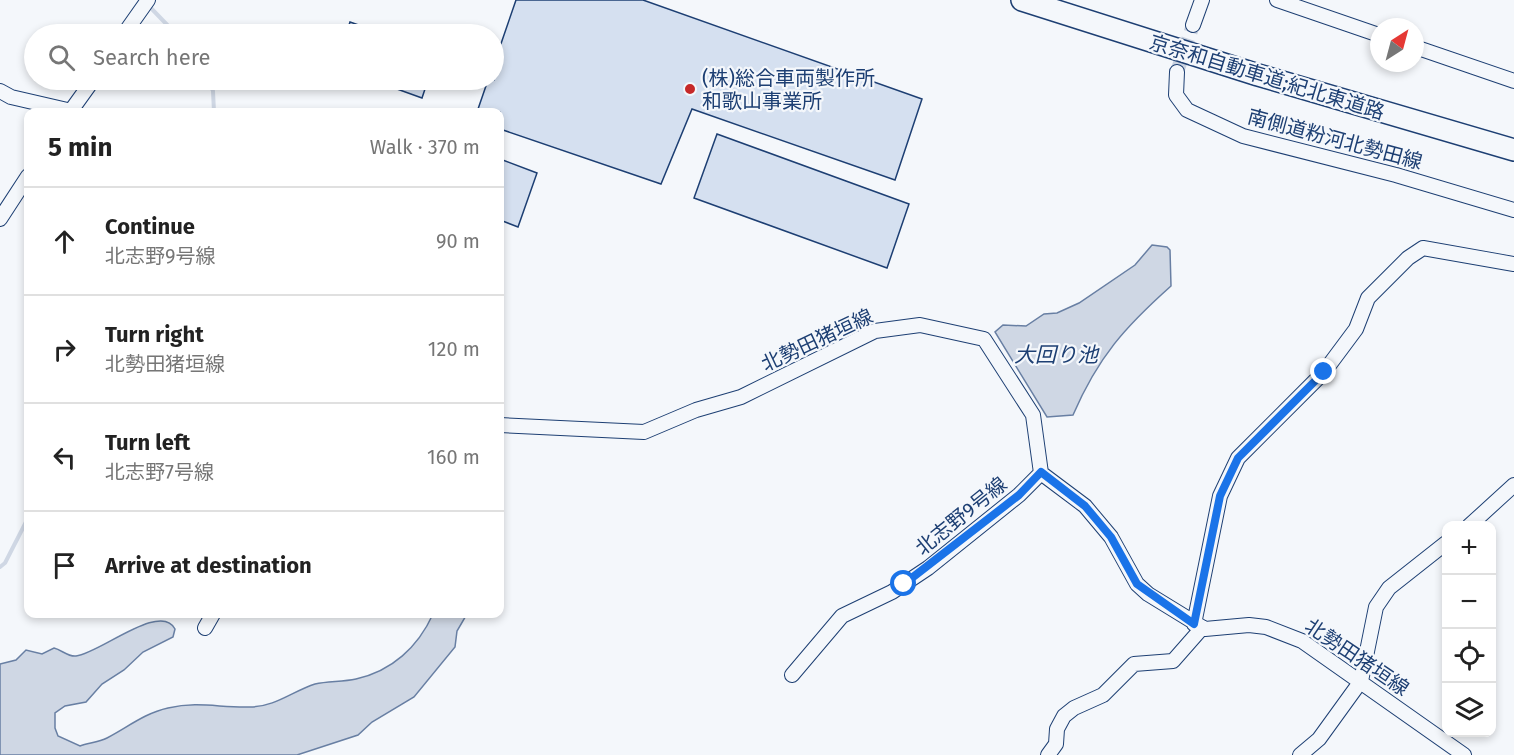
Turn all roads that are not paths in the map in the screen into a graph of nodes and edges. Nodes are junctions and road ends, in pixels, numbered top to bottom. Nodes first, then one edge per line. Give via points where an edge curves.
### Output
1 (1022, 0) edge
2 (1202, 0) edge
3 (1277, 0) edge
4 (145, 4) edge
5 (131, 24) edge
6 (1193, 24) tunnel mouth
7 (1370, 32) edge
8 (1424, 51) edge
9 (1177, 72) tunnel mouth
10 (1514, 81) edge
11 (87, 90) edge
12 (0, 91) edge
13 (56, 108) edge
14 (76, 108) edge
15 (1514, 150) edge
16 (24, 182) edge
17 (1514, 210) edge
18 (0, 219) edge
19 (1514, 264) edge
20 (504, 425) edge
21 (1041, 472) junction
22 (1514, 485) edge
23 (1473, 521) edge
24 (1442, 546) edge
25 (211, 618) edge
26 (1198, 626) junction
27 (206, 628) dead end
28 (792, 675) dead end
29 (1361, 681) junction
30 (1048, 755) edge
31 (1300, 755) edge
32 (1464, 755) edge

1 - 15 highway, 京奈和自動車道;紀北東道路
2 - 6 street
3 - 7 street
4 - 5 street
8 - 10 street
9 - 17 street, 南側道粉河北勢田線 via 1176,95 1187,110 1243,136
11 - 14 street
12 - 13 street
16 - 18 street
19 - 26 street via 1423,248 1368,298 1356,329 1324,372 1238,458 1220,496
20 - 21 street, 北勢田猪垣線 via 644,432 696,410 741,397 875,331 920,325 984,339 989,344 1033,415
21 - 26 street via 1085,506 1111,537 1137,584
21 - 28 street, 北志野9号線 via 1019,495 928,568 892,592 842,616
22 - 23 street
24 - 29 street via 1389,588 1376,607
25 - 27 street
26 - 29 street, 北勢田猪垣線 via 1249,625 1286,632
26 - 30 street via 1173,661 1134,664 1103,695 1069,711 1060,722 1056,744
29 - 31 street via 1320,739
29 - 32 street, 北勢田猪垣線

